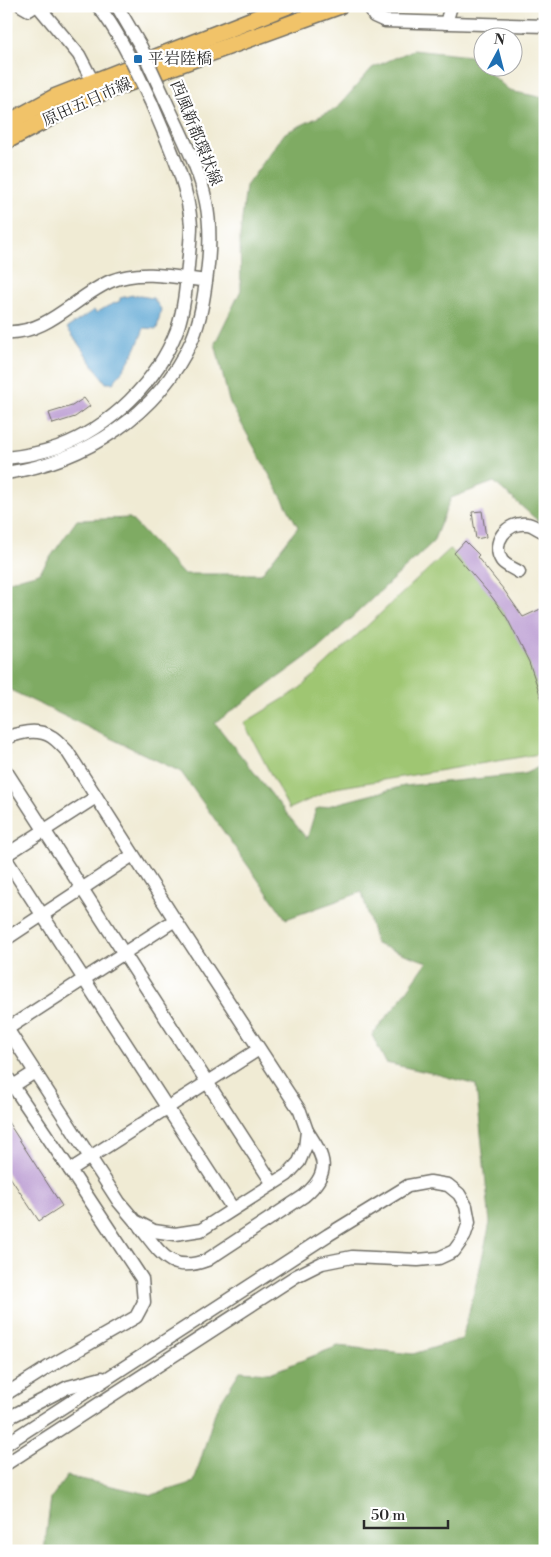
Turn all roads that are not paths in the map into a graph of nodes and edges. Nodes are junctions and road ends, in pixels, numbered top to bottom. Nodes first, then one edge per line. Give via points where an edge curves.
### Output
1 (30, 6) edge
2 (98, 6) edge
3 (117, 6) edge
4 (287, 6) edge
5 (339, 6) edge
6 (370, 6) edge
7 (452, 6) edge
8 (446, 23) junction
9 (545, 26) edge
10 (93, 82) junction
11 (6, 124) edge
12 (6, 141) edge
13 (187, 279) junction
14 (206, 282) junction
15 (6, 332) edge
16 (6, 458) edge
17 (6, 473) edge
18 (545, 532) edge
19 (518, 572) dead end
20 (6, 738) edge
21 (6, 771) edge
22 (96, 797) junction
23 (45, 831) junction
24 (133, 855) junction
25 (6, 857) edge
26 (82, 889) junction
27 (42, 915) junction
28 (175, 920) junction
29 (6, 938) edge
30 (124, 953) junction
31 (83, 979) junction
32 (7, 1028) edge
33 (260, 1049) junction
34 (35, 1072) junction
35 (10, 1080) edge
36 (208, 1083) junction
37 (168, 1108) junction
38 (307, 1131) junction
39 (91, 1158) junction
40 (70, 1170) junction
41 (273, 1184) junction
42 (233, 1209) junction
43 (135, 1221) junction
44 (114, 1374) junction
45 (6, 1394) edge
46 (6, 1420) edge
47 (6, 1444) edge
48 (6, 1464) edge

1 - 10 street via 79,55
2 - 13 street, 西風新都環状線, bridge via 127,51 179,170 191,224
3 - 14 street, 西風新都環状線, bridge via 141,47 192,158 206,202 210,248
4 - 10 main road, 原田五日市線
5 - 12 main road, 原田五日市線 via 87,98
6 - 8 street via 374,16 385,21
7 - 8 street
8 - 9 street
10 - 11 main road, 原田五日市線 via 55,97
13 - 14 street
13 - 15 street via 150,275 112,281 46,322 29,330
13 - 16 street, 西風新都環状線 via 177,330 160,362 117,413 59,446
14 - 17 street, 西風新都環状線 via 200,317 191,341 167,382 146,406 118,430 92,446 47,465
18 - 19 street via 527,524 512,526 501,534 498,547 502,561
20 - 22 street via 36,731 52,737 67,751
21 - 23 street
22 - 23 street
22 - 24 street
23 - 25 street
23 - 26 street
24 - 26 street
24 - 28 street
25 - 27 street
26 - 27 street
26 - 30 street
27 - 29 street
27 - 31 street
28 - 30 street
28 - 33 street
30 - 31 street
30 - 36 street
31 - 32 street
31 - 37 street
32 - 34 street
33 - 36 street
33 - 38 street via 300,1111
34 - 35 street
34 - 39 street
35 - 40 street
36 - 37 street
36 - 41 street
37 - 39 street
37 - 42 street
38 - 41 street via 299,1162
38 - 43 street via 321,1152 323,1163 316,1186 207,1260 179,1264 165,1258
39 - 40 street
39 - 43 street
40 - 45 street via 142,1279 144,1302 136,1317
41 - 42 street
42 - 43 street via 201,1230 176,1234 154,1231
44 - 46 street via 68,1387
44 - 47 street
44 - 48 street via 408,1186 430,1182 448,1185 466,1206 469,1222 464,1238 454,1251 439,1258 418,1260 352,1257 322,1262

